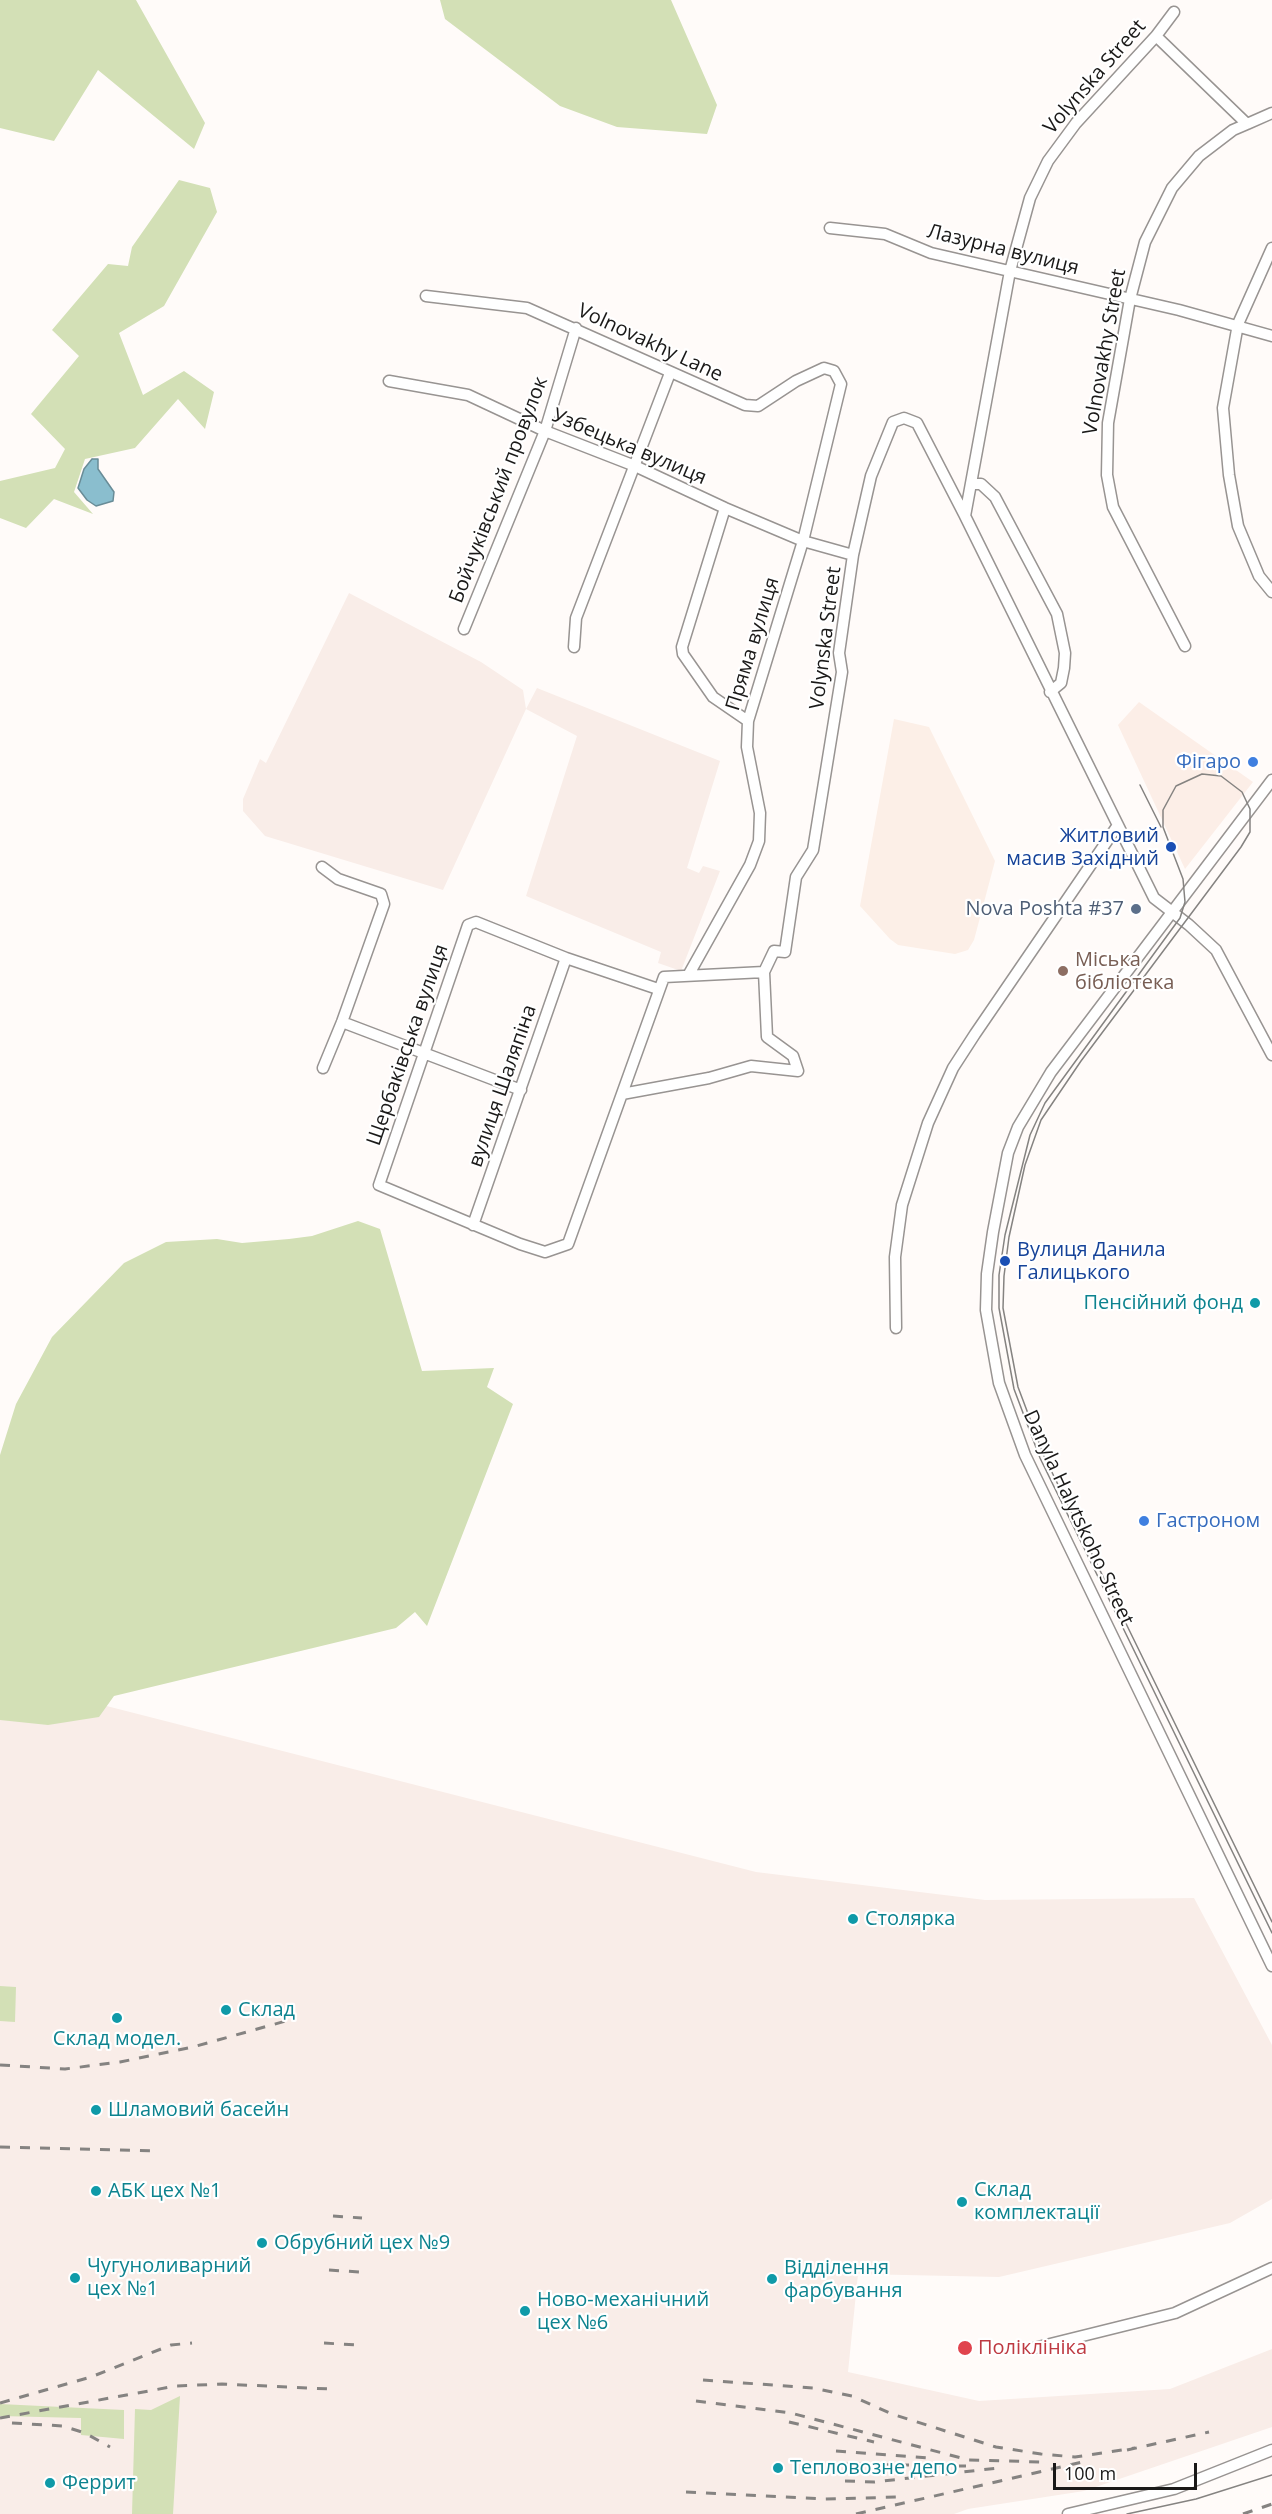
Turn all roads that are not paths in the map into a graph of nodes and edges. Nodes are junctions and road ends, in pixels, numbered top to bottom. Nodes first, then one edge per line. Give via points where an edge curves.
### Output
1 (1174, 12) dead end
2 (1156, 36) junction
3 (1272, 113) edge
4 (1247, 124) junction
5 (830, 228) dead end
6 (1272, 248) edge
7 (1010, 270) junction
8 (426, 296) dead end
9 (1130, 299) junction
10 (1238, 324) junction
11 (576, 328) junction
12 (1272, 336) edge
13 (670, 373) junction
14 (389, 381) dead end
15 (841, 384) joint
16 (545, 431) junction
17 (635, 466) junction
18 (971, 484) junction
19 (725, 508) junction
20 (965, 516) junction
21 (803, 541) junction
22 (854, 555) junction
23 (1272, 592) edge
24 (464, 629) dead end
25 (1185, 646) dead end
26 (574, 647) dead end
27 (1050, 692) junction
28 (748, 721) junction
29 (1272, 780) edge
30 (1118, 825) junction
31 (322, 867) dead end
32 (1172, 912) junction
33 (566, 958) junction
34 (764, 972) junction
35 (689, 974) junction
36 (658, 989) junction
37 (342, 1022) junction
38 (425, 1054) junction
39 (1272, 1055) edge
40 (323, 1068) dead end
41 (521, 1090) junction
42 (622, 1094) junction
43 (473, 1225) junction
44 (896, 1328) dead end
45 (1272, 1966) edge
46 (1272, 2268) edge
47 (1030, 2349) dead end
48 (1272, 2450) edge
49 (1068, 2514) edge

1 - 2 street, Volynska Street
2 - 4 street
2 - 7 street, Volynska Street via 1076,123 1048,161 1030,198
3 - 4 street, Volnovakhy Street
4 - 9 street, Volnovakhy Street via 1199,156 1172,188 1145,242
5 - 7 street, Лазурна вулиця via 885,234 931,253
6 - 10 street
7 - 9 street, Лазурна вулиця
7 - 18 street, Volynska Street
8 - 11 street, Volnovakhy Lane via 527,308
9 - 10 street, Лазурна вулиця
9 - 25 street, Volnovakhy Street via 1108,423 1107,475 1113,507
10 - 12 street, Лазурна вулиця
10 - 23 street via 1222,408 1229,475 1238,526 1259,576
11 - 13 street, Volnovakhy Lane
11 - 16 street, Бойчуківський провулок
13 - 15 street, Volnovakhy Lane via 746,405 758,406 824,368 834,371
13 - 17 street
14 - 16 street, Узбецька вулиця via 468,395
15 - 21 street, Пряма вулиця
16 - 17 street, Узбецька вулиця
16 - 24 street, Бойчуківський провулок
17 - 19 street, Узбецька вулиця
17 - 26 street via 576,618
18 - 20 street, Volynska Street
18 - 27 street via 981,484 996,497 1057,614 1064,668 1060,683
19 - 21 street, Узбецька вулиця
19 - 28 street via 683,654 713,696
20 - 22 street, Volynska Street via 917,423 904,418 893,423 871,476
20 - 27 street, Volynska Street
21 - 22 street, Узбецька вулиця
21 - 28 street, Пряма вулиця
22 - 34 street, Volynska Street via 839,653 842,672 813,850 796,877 785,952 774,951
27 - 30 street, Volynska Street
28 - 35 street, Пряма вулиця via 747,747 760,813 759,841 750,865
29 - 32 street, Danyla Halytskoho Street
30 - 32 street, Volynska Street via 1155,898
30 - 44 street via 969,1042 928,1123 902,1205 895,1257
31 - 37 street via 338,879 381,894 384,904
32 - 39 street, Volynska Street via 1216,950
32 - 45 street, Danyla Halytskoho Street via 1051,1072 1018,1127 1008,1154 993,1232 986,1310 999,1383 1025,1455
33 - 36 street
33 - 38 street, Щербаківська вулиця via 476,922 468,925
33 - 41 street, вулиця Шаляпіна
34 - 35 street
34 - 42 street via 767,1037 794,1056 798,1071 751,1066
35 - 36 street via 664,977
36 - 42 street
37 - 38 street
37 - 40 street
38 - 41 street
38 - 43 street, Щербаківська вулиця via 379,1185
41 - 43 street, вулиця Шаляпіна
42 - 43 street via 568,1244 545,1252
46 - 47 street via 1175,2313
48 - 49 street via 1174,2489

